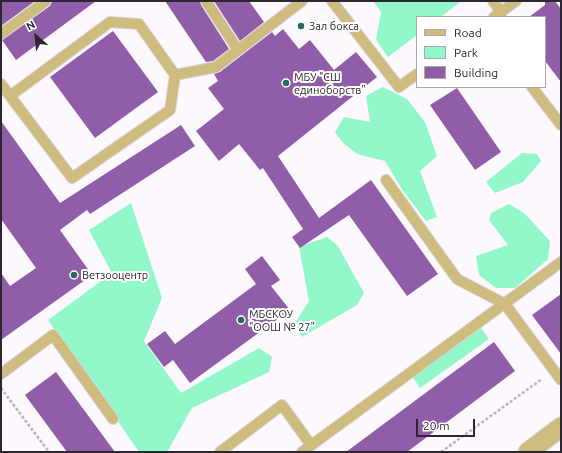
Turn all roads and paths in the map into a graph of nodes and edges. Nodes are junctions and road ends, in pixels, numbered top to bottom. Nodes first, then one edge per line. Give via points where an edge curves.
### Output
1 (46, 1) edge
2 (206, 1) edge
3 (302, 1) edge
4 (332, 1) edge
5 (493, 1) edge
6 (516, 1) edge
7 (499, 15) edge
8 (1, 34) edge
9 (238, 50) junction
10 (175, 75) junction
11 (416, 75) edge
12 (1, 84) edge
13 (533, 88) edge
14 (10, 96) junction
15 (561, 125) edge
16 (386, 180) dead end
17 (561, 262) edge
18 (505, 304) junction
19 (554, 370) junction
20 (1, 374) edge
21 (561, 380) edge
22 (1, 388) edge
23 (113, 418) dead end
24 (561, 427) edge
25 (311, 445) junction
26 (48, 452) edge
27 (220, 452) edge
28 (302, 452) edge
29 (441, 452) edge
30 (528, 452) edge

1 - 8 lane
2 - 9 lane
3 - 9 lane
4 - 11 lane via 399,87
5 - 7 lane
6 - 7 lane
9 - 10 lane via 216,67
10 - 14 lane via 139,24 110,22
10 - 14 lane via 170,110 72,178
12 - 14 lane
13 - 15 lane
16 - 18 lane via 457,279
17 - 18 lane
18 - 19 lane
18 - 25 lane
19 - 21 lane
19 - 29 path
20 - 23 lane via 53,335
22 - 26 path
24 - 30 street
25 - 27 lane via 282,406
25 - 28 lane

